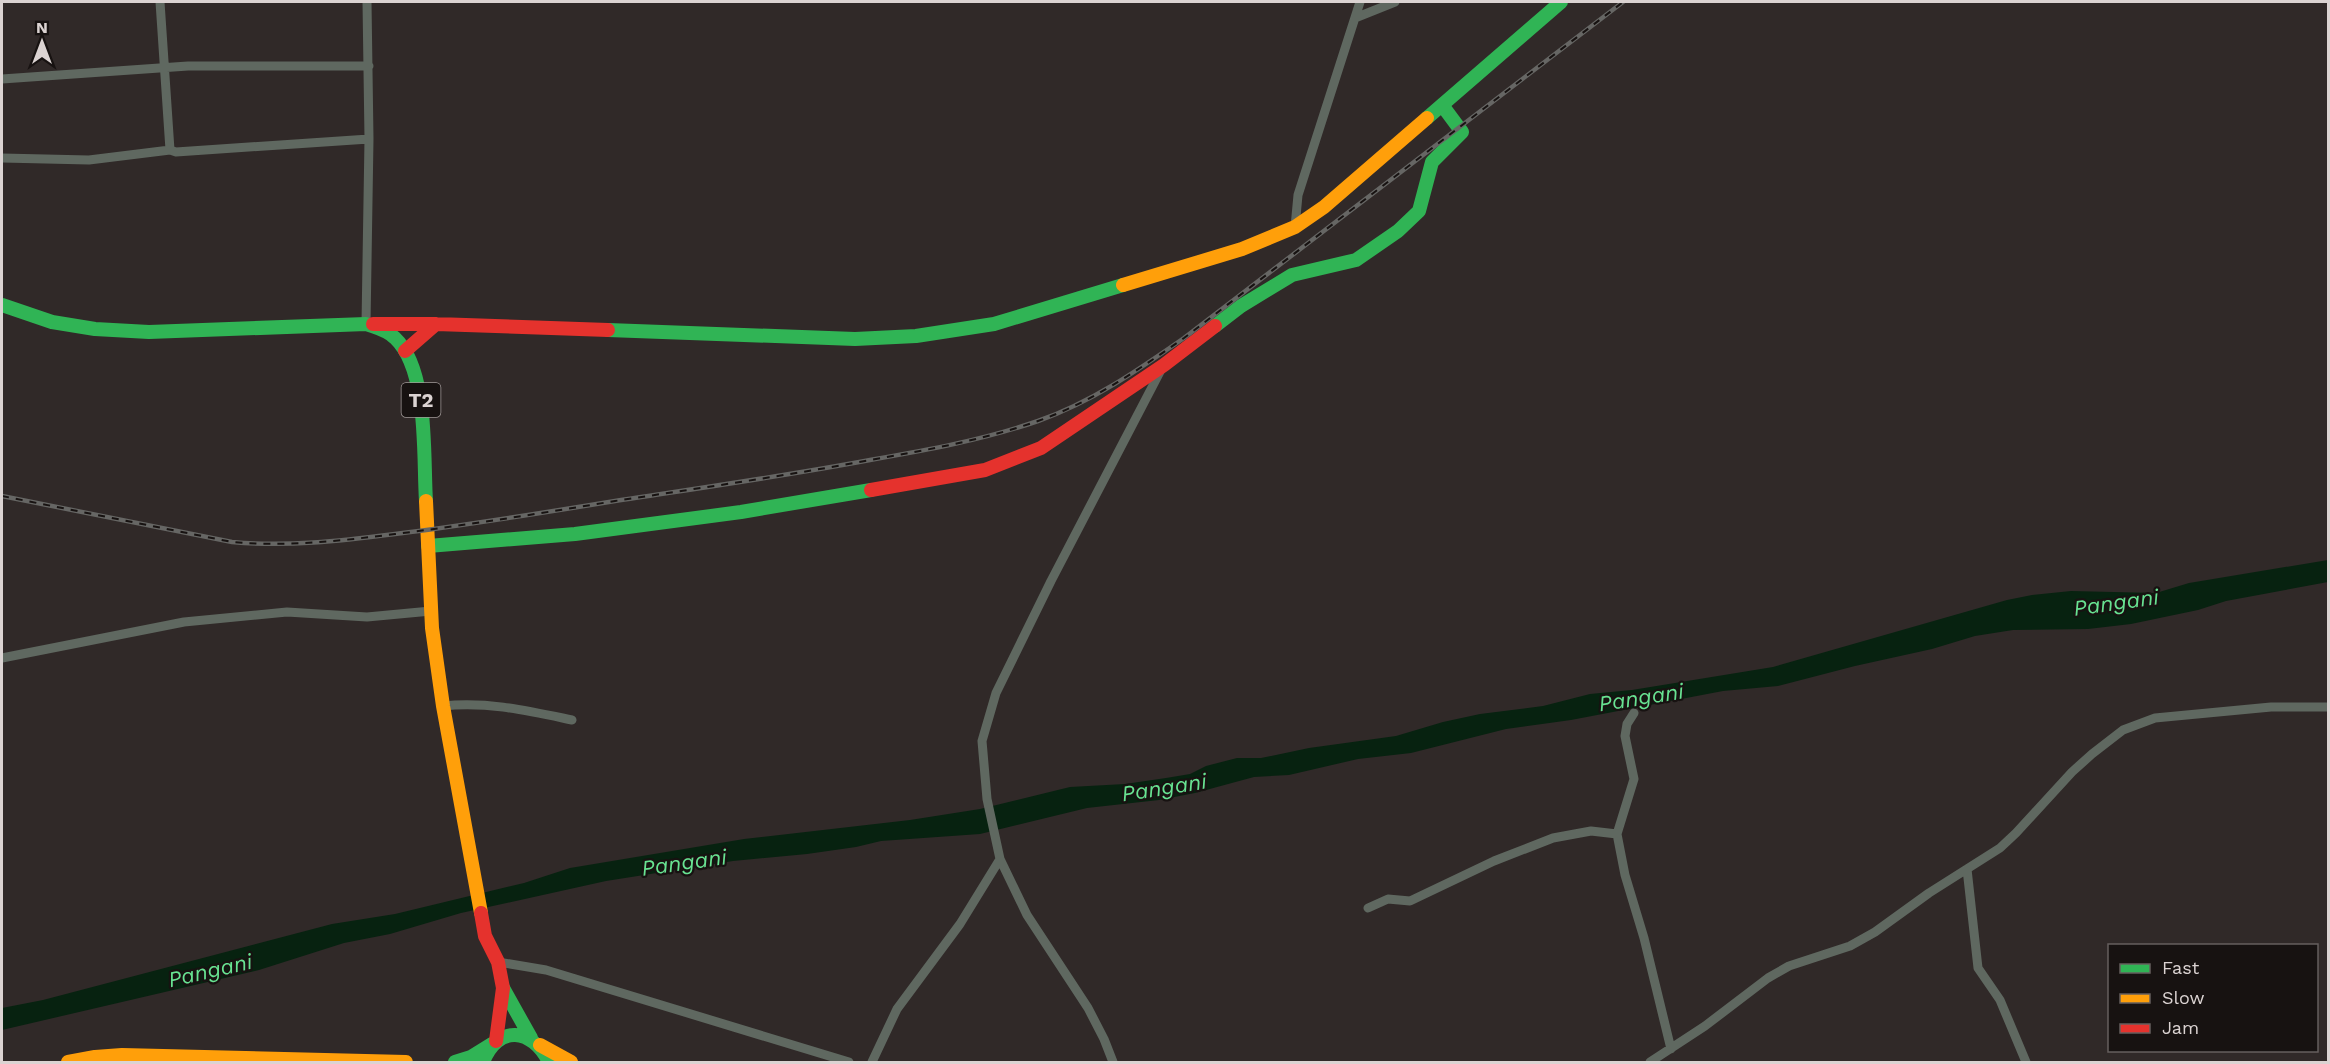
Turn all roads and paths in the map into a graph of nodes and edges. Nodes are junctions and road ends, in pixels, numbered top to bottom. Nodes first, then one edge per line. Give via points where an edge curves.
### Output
1 (160, 2) edge
2 (367, 2) edge
3 (1360, 2) edge
4 (1395, 2) edge
5 (1561, 2) edge
6 (1355, 18) junction
7 (369, 66) junction
8 (165, 67) junction
9 (2, 79) edge
10 (1442, 105) junction
11 (369, 139) junction
12 (170, 150) junction
13 (2, 158) edge
14 (1295, 227) junction
15 (2, 305) edge
16 (366, 324) junction
17 (436, 324) junction
18 (405, 351) junction
19 (1164, 365) junction
20 (428, 546) junction
21 (431, 611) junction
22 (2, 658) edge
23 (443, 706) junction
24 (2328, 707) edge
25 (1634, 713) dead end
26 (572, 720) dead end
27 (1617, 834) junction
28 (1000, 860) junction
29 (1967, 869) junction
30 (1368, 908) dead end
31 (498, 962) junction
32 (503, 988) junction
33 (535, 1041) junction
34 (494, 1042) junction
35 (1671, 1049) junction
36 (68, 1062) edge
37 (379, 1062) edge
38 (406, 1062) edge
39 (455, 1062) edge
40 (483, 1062) edge
41 (549, 1062) edge
42 (571, 1062) edge
43 (849, 1062) edge
44 (872, 1062) edge
45 (1113, 1062) edge
46 (1650, 1062) edge
47 (2026, 1062) edge

1 - 8 street
2 - 7 street
3 - 6 street
4 - 6 street
5 - 10 main road
6 - 14 street via 1298,195
7 - 8 street
7 - 11 street
8 - 9 street
8 - 12 street
10 - 14 main road via 1324,207
10 - 19 main road via 1462,132 1432,162 1419,211 1398,231 1356,260 1292,275 1241,306
11 - 12 street
11 - 16 street
12 - 13 street via 89,160
14 - 17 main road via 1242,249 994,324 916,336 855,339
15 - 16 main road, T2 via 52,322 149,332
16 - 17 main road
16 - 18 main road, T2 via 390,333
17 - 18 main road
18 - 20 main road, T2 via 420,387
19 - 20 main road via 1041,448 985,470 729,514 575,534
19 - 28 street via 996,693 982,741 987,799
20 - 21 main road, T2
21 - 22 street via 367,617 286,612 184,622
21 - 23 main road, T2
23 - 26 street via 487,704
23 - 31 main road, T2 via 485,936
24 - 29 street via 2271,707 2155,718 2123,730 2072,772 2008,841
25 - 27 street via 1625,736 1634,779
27 - 30 street via 1591,831 1553,838 1410,901 1388,899
27 - 35 street
28 - 44 street via 960,924 897,1009
28 - 45 street via 1027,915 1088,1008
29 - 35 street via 1850,946 1789,966 1768,978
29 - 47 street via 1978,968 2000,1000
31 - 32 main road, T2
31 - 43 street via 546,970
32 - 33 main road, T2
32 - 34 main road, T2
33 - 34 main road via 513,1035
33 - 41 main road, T2
33 - 42 main road
34 - 39 main road
34 - 40 main road, T2
35 - 46 street
36 - 37 main road via 104,1056 219,1056
37 - 38 main road

